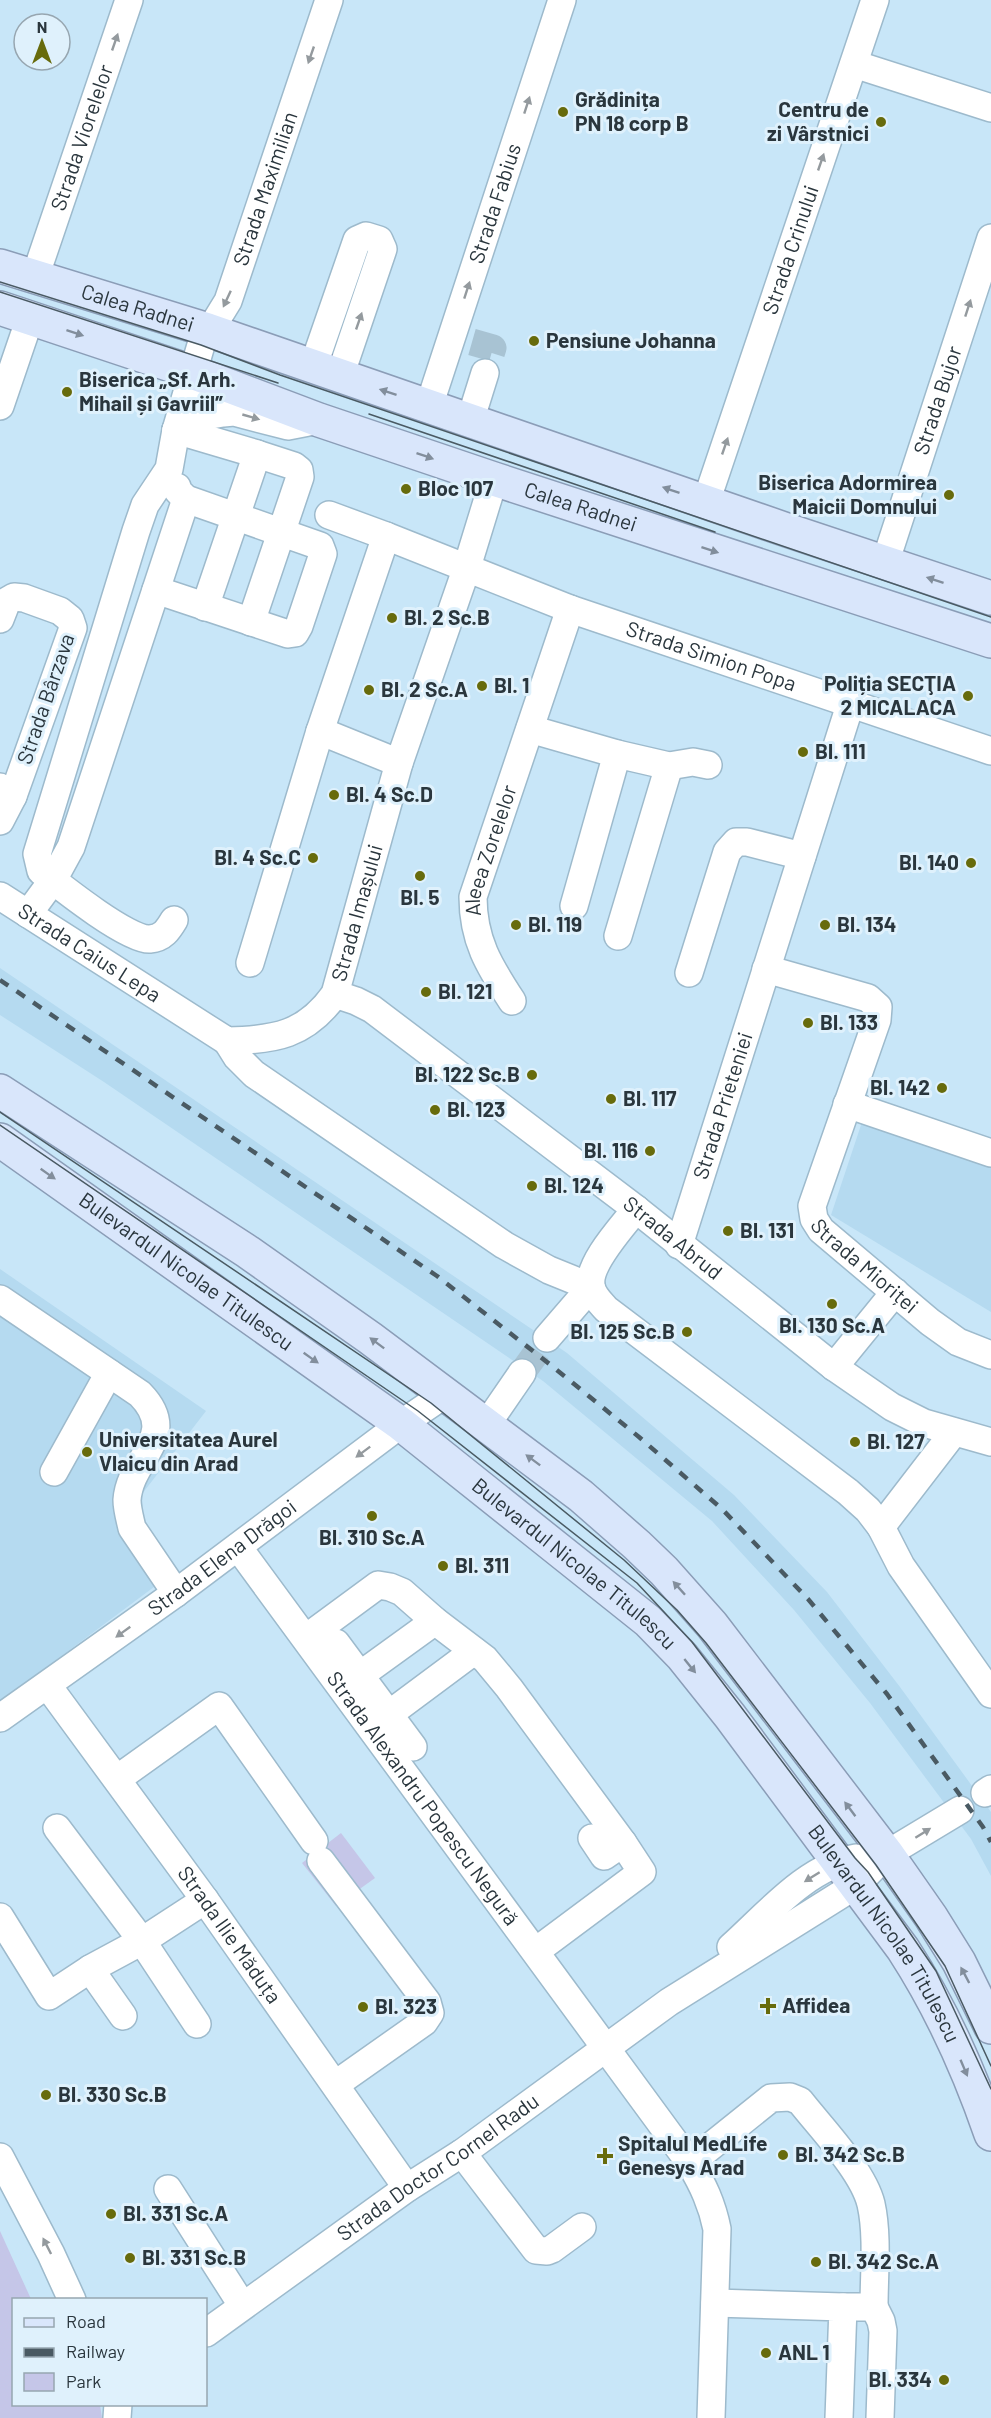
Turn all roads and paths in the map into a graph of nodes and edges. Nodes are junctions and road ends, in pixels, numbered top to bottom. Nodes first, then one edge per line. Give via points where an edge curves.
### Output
1 (129, 0) edge
2 (329, 0) edge
3 (562, 0) edge
4 (876, 0) edge
5 (854, 64) junction
6 (991, 108) edge
7 (991, 238) edge
8 (0, 266) edge
9 (35, 277) junction
10 (15, 313) edge
11 (208, 330) junction
12 (192, 372) junction
13 (485, 373) tunnel mouth
14 (0, 406) edge
15 (429, 406) junction
16 (319, 420) junction
17 (470, 421) junction
18 (176, 430) junction
19 (257, 454) junction
20 (169, 469) junction
21 (494, 479) junction
22 (186, 499) junction
23 (706, 502) junction
24 (329, 515) dead end
25 (236, 517) junction
26 (281, 533) junction
27 (386, 536) junction
28 (885, 563) junction
29 (467, 567) junction
30 (156, 590) junction
31 (991, 598) edge
32 (205, 606) junction
33 (570, 609) junction
34 (0, 620) edge
35 (251, 622) junction
36 (991, 641) edge
37 (850, 705) junction
38 (530, 729) junction
39 (320, 731) junction
40 (991, 751) edge
41 (617, 754) junction
42 (399, 763) junction
43 (708, 765) dead end
44 (669, 766) junction
45 (6, 791) edge
46 (0, 820) edge
47 (802, 856) junction
48 (53, 880) junction
49 (0, 896) edge
50 (574, 906) dead end
51 (28, 914) junction
52 (174, 920) dead end
53 (618, 936) dead end
54 (250, 963) dead end
55 (766, 969) junction
56 (689, 973) dead end
57 (335, 994) junction
58 (512, 1001) dead end
59 (227, 1041) junction
60 (0, 1091) edge
61 (847, 1104) junction
62 (0, 1140) edge
63 (991, 1153) edge
64 (636, 1209) junction
65 (679, 1245) junction
66 (591, 1287) junction
67 (895, 1292) junction
68 (0, 1299) edge
69 (547, 1338) tunnel mouth
70 (991, 1355) edge
71 (834, 1367) junction
72 (109, 1373) junction
73 (522, 1373) tunnel mouth
74 (445, 1394) junction
75 (401, 1424) junction
76 (487, 1424) junction
77 (954, 1432) junction
78 (991, 1443) edge
79 (54, 1472) dead end
80 (881, 1527) junction
81 (238, 1547) junction
82 (176, 1593) junction
83 (435, 1621) junction
84 (306, 1638) junction
85 (474, 1651) junction
86 (359, 1676) junction
87 (48, 1686) junction
88 (991, 1694) edge
89 (388, 1715) junction
90 (0, 1718) edge
91 (412, 1747) dead end
92 (117, 1779) junction
93 (960, 1810) dead end
94 (57, 1828) dead end
95 (592, 1838) dead end
96 (623, 1843) junction
97 (886, 1854) junction
98 (847, 1873) junction
99 (205, 1900) junction
100 (0, 1917) edge
101 (142, 1941) junction
102 (536, 1951) junction
103 (90, 1969) junction
104 (123, 2016) dead end
105 (197, 2024) dead end
106 (991, 2027) edge
107 (605, 2049) junction
108 (336, 2084) junction
109 (991, 2134) edge
110 (462, 2153) junction
111 (0, 2157) edge
112 (690, 2163) junction
113 (407, 2188) junction
114 (168, 2189) dead end
115 (582, 2227) dead end
116 (71, 2298) edge
117 (715, 2303) junction
118 (242, 2305) junction
119 (843, 2307) junction
120 (874, 2307) junction
121 (207, 2332) edge
122 (711, 2418) edge
123 (839, 2418) edge
124 (880, 2418) edge

9 -> 1 street, Strada Viorelelor
2 -> 11 street, Strada Maximilian via 228,301
15 -> 3 street, Strada Fabius via 462,338
4 - 5 street, Strada Crinului
5 - 6 street
23 -> 5 street, Strada Crinului
28 -> 7 street, Strada Bujor
8 - 9 main road, Calea Radnei
9 - 11 main road, Calea Radnei
10 -> 12 main road, Calea Radnei
10 - 14 street
11 - 12 street, Strada Maximilian
15 -> 11 main road, Calea Radnei
12 - 16 main road, Calea Radnei
12 - 18 street, Strada Maximilian
13 - 17 street
15 - 17 main road, Calea Radnei
18 -> 16 street via 211,415 234,412 288,426
16 -> 21 main road, Calea Radnei
23 -> 17 main road, Calea Radnei
18 - 19 street
18 - 20 street, Strada Maximilian
19 - 25 street
19 - 26 street via 299,470
20 - 22 street via 178,491
20 - 48 street via 145,505 136,531 38,854 41,871
21 - 29 street, Strada Imașului
21 -> 36 main road, Calea Radnei
22 - 25 street
22 - 30 street
23 - 28 main road, Calea Radnei
24 - 27 street
25 - 26 street
25 - 32 street
26 - 35 street
26 - 35 street via 323,549 299,627 288,634
27 - 29 street
27 - 39 street
31 -> 28 main road, Calea Radnei
29 - 33 street, Strada Simion Popa
29 - 42 street, Strada Imașului
30 - 32 street
30 - 48 street via 71,847
32 - 35 street
33 - 37 street, Strada Simion Popa
33 - 38 street, Aleea Zorelelor
34 - 45 street, Strada Bârzava via 7,601 24,598 60,611 70,619 73,628
37 - 40 street, Strada Simion Popa
37 - 47 street, Strada Prieteniei
38 - 41 street
38 - 58 street, Aleea Zorelelor via 473,897 473,920 480,944
39 - 42 street
39 - 54 street
41 - 44 street
41 - 50 street
42 - 57 street, Strada Imașului
43 - 44 street via 693,762
44 - 53 street
45 - 46 street, Strada Bârzava
47 - 55 street, Strada Prieteniei
47 - 56 street via 736,842 727,852
48 - 51 street
48 - 52 street via 104,917 148,940 167,932
49 - 51 street, Strada Caius Lepa
51 - 59 street, Strada Caius Lepa
55 - 61 street, Strada Mioriței via 868,998 878,1007 878,1020
55 - 65 street, Strada Prieteniei
57 - 59 street, Strada Imașului via 315,1019 288,1033 263,1040
57 - 64 street, Strada Abrud via 372,1009
59 - 66 street via 254,1074 504,1245
74 -> 60 main road, Bulevardul Nicolae Titulescu via 248,1252
61 - 63 street
61 - 67 street, Strada Mioriței via 812,1206 814,1219 821,1230
62 -> 75 main road, Bulevardul Nicolae Titulescu
64 - 65 street, Strada Abrud
64 - 66 street via 594,1268
65 - 71 street, Strada Abrud
66 - 69 street
66 - 80 street via 606,1309 848,1492
67 - 70 street, Strada Mioriței via 958,1342
67 - 71 street
68 - 72 street
71 - 77 street, Strada Abrud via 892,1407
72 - 79 street
72 - 82 street via 140,1394 156,1415 153,1440 131,1483 127,1500 132,1528
73 - 76 street
74 - 75 street, Strada Elena Drăgoi
74 - 76 main road, Bulevardul Nicolae Titulescu
75 -> 81 street, Strada Elena Drăgoi
75 -> 98 main road, Bulevardul Nicolae Titulescu via 648,1621 730,1716
97 -> 76 main road, Bulevardul Nicolae Titulescu via 712,1625 664,1571 581,1496
77 - 78 street, Strada Abrud
77 - 80 street
80 - 88 street via 911,1581
81 - 82 street, Strada Elena Drăgoi
81 - 84 street, Strada Alexandru Popescu Negură
82 -> 87 street, Strada Elena Drăgoi
83 - 84 street via 402,1592 378,1585
83 - 85 street
83 - 86 street
84 - 86 street via 336,1643
84 - 102 street, Strada Alexandru Popescu Negură
85 - 89 street
85 - 96 street via 509,1688
86 - 89 street
87 - 90 street, Strada Elena Drăgoi
87 - 92 street, Strada Ilie Măduța
89 - 91 street
92 - 99 street, Strada Ilie Măduța
92 - 108 street via 219,1706 427,2002 430,2013 424,2022
97 -> 93 street
94 - 101 street
95 - 96 street via 604,1856
96 - 102 street via 642,1872
97 - 98 street, Strada Doctor Cornel Radu
106 -> 97 main road, Bulevardul Nicolae Titulescu via 959,1962
98 - 107 street, Strada Doctor Cornel Radu via 803,1883 669,2002
98 -> 109 main road, Bulevardul Nicolae Titulescu via 924,1982
99 - 101 street
99 - 108 street, Strada Ilie Măduța
100 - 103 street via 49,1996
101 - 103 street
101 - 105 street
102 - 107 street, Strada Alexandru Popescu Negură
103 - 104 street
107 - 110 street, Strada Doctor Cornel Radu
107 - 112 street, Strada Alexandru Popescu Negură
108 - 113 street, Strada Ilie Măduța
110 - 113 street, Strada Doctor Cornel Radu
110 - 115 street via 536,2250 552,2249
116 -> 111 street
112 - 117 street, Strada Alexandru Popescu Negură via 708,2196 717,2229
112 - 120 street via 771,2098 800,2101 867,2193 873,2218
113 - 118 street, Strada Doctor Cornel Radu
114 - 118 street
117 - 119 street
117 - 122 street, Strada Alexandru Popescu Negură
118 - 121 street, Strada Doctor Cornel Radu
119 - 120 street
119 - 123 street
120 - 124 street via 883,2331

